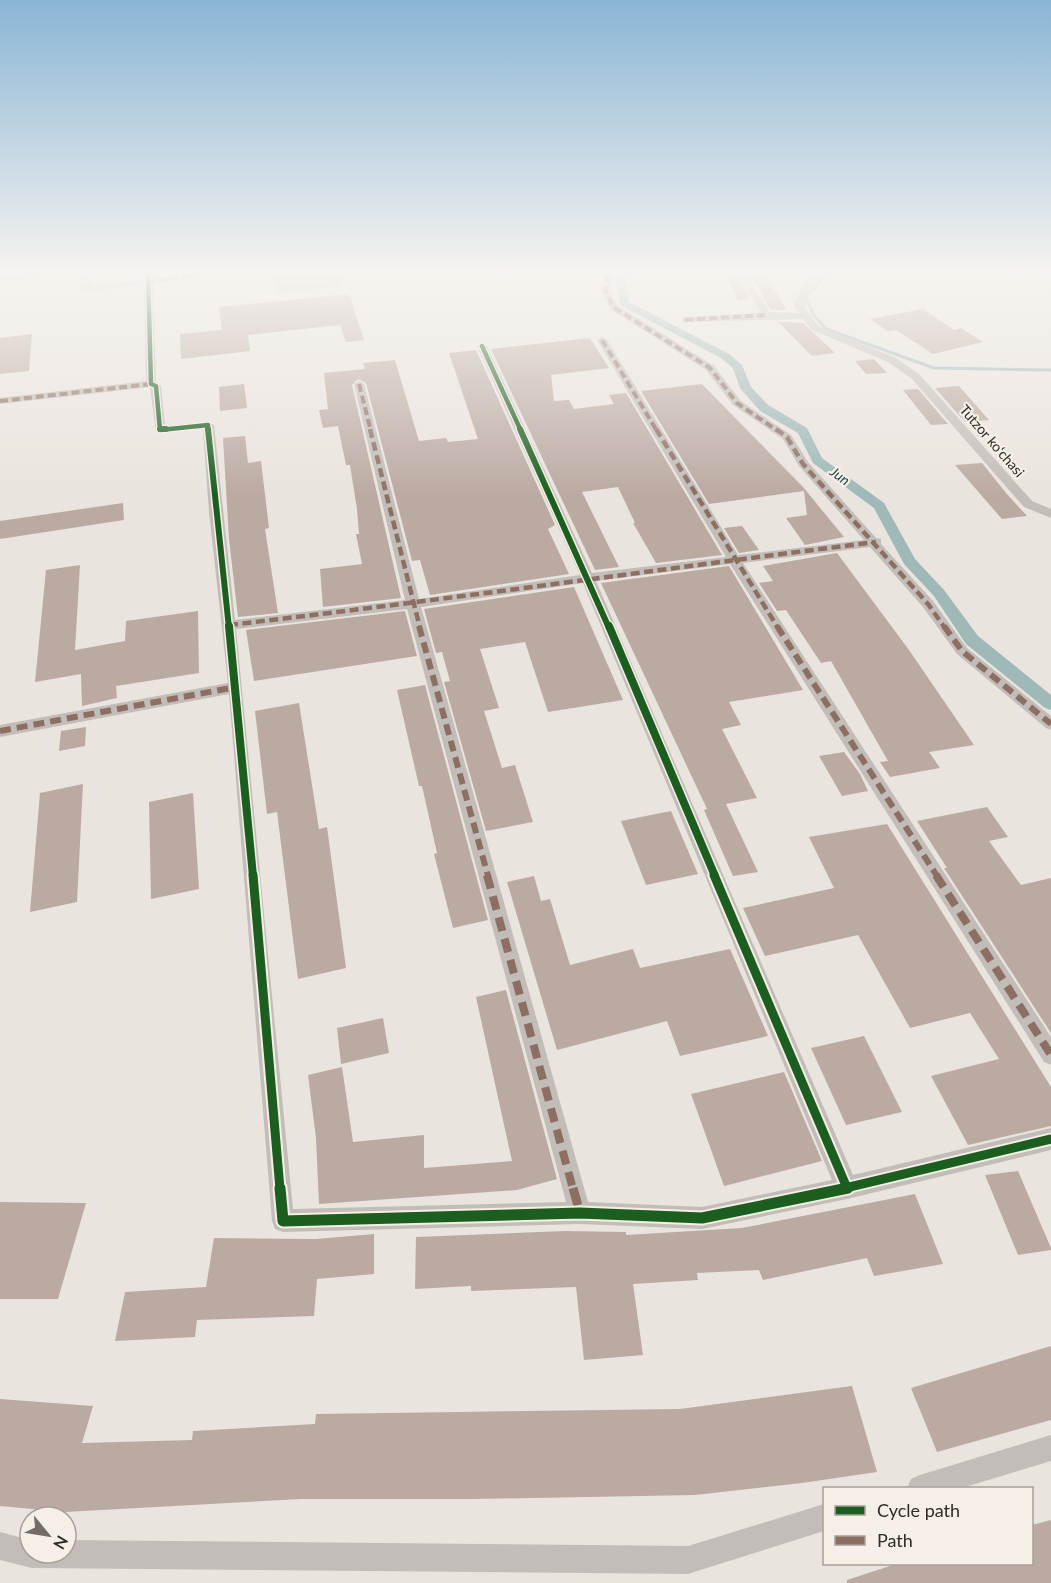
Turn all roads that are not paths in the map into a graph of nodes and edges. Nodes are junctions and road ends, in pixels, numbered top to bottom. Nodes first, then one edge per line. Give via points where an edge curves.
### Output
1 (150, 348) edge
2 (483, 348) edge
3 (607, 348) edge
4 (677, 348) edge
5 (863, 348) edge
6 (151, 384) junction
7 (359, 384) dead end
8 (0, 401) edge
9 (1051, 514) edge
10 (876, 542) junction
11 (735, 561) junction
12 (588, 578) junction
13 (413, 604) junction
14 (229, 625) junction
15 (236, 687) junction
16 (1051, 724) edge
17 (0, 731) edge
18 (1051, 1055) edge
19 (1051, 1139) edge
20 (847, 1188) junction
21 (580, 1213) junction
22 (1051, 1448) edge
23 (923, 1487) edge
24 (823, 1519) edge
25 (0, 1546) edge

1 - 6 street
2 - 12 street
3 - 11 street
4 - 10 street via 710,369 737,403 787,437 803,464
5 - 9 street, Tutzor ko‘chasi via 892,360 916,377 1028,504
6 - 8 street
6 - 14 street via 156,386 160,430 208,425
7 - 13 street
10 - 11 street
10 - 16 street via 962,651
11 - 12 street
11 - 18 street
12 - 13 street
12 - 20 street
13 - 14 street
13 - 21 street
14 - 15 street
15 - 17 street
15 - 21 street via 283,1221
19 - 20 street
20 - 21 street via 702,1218
22 - 23 street
24 - 25 street via 688,1560 32,1554

